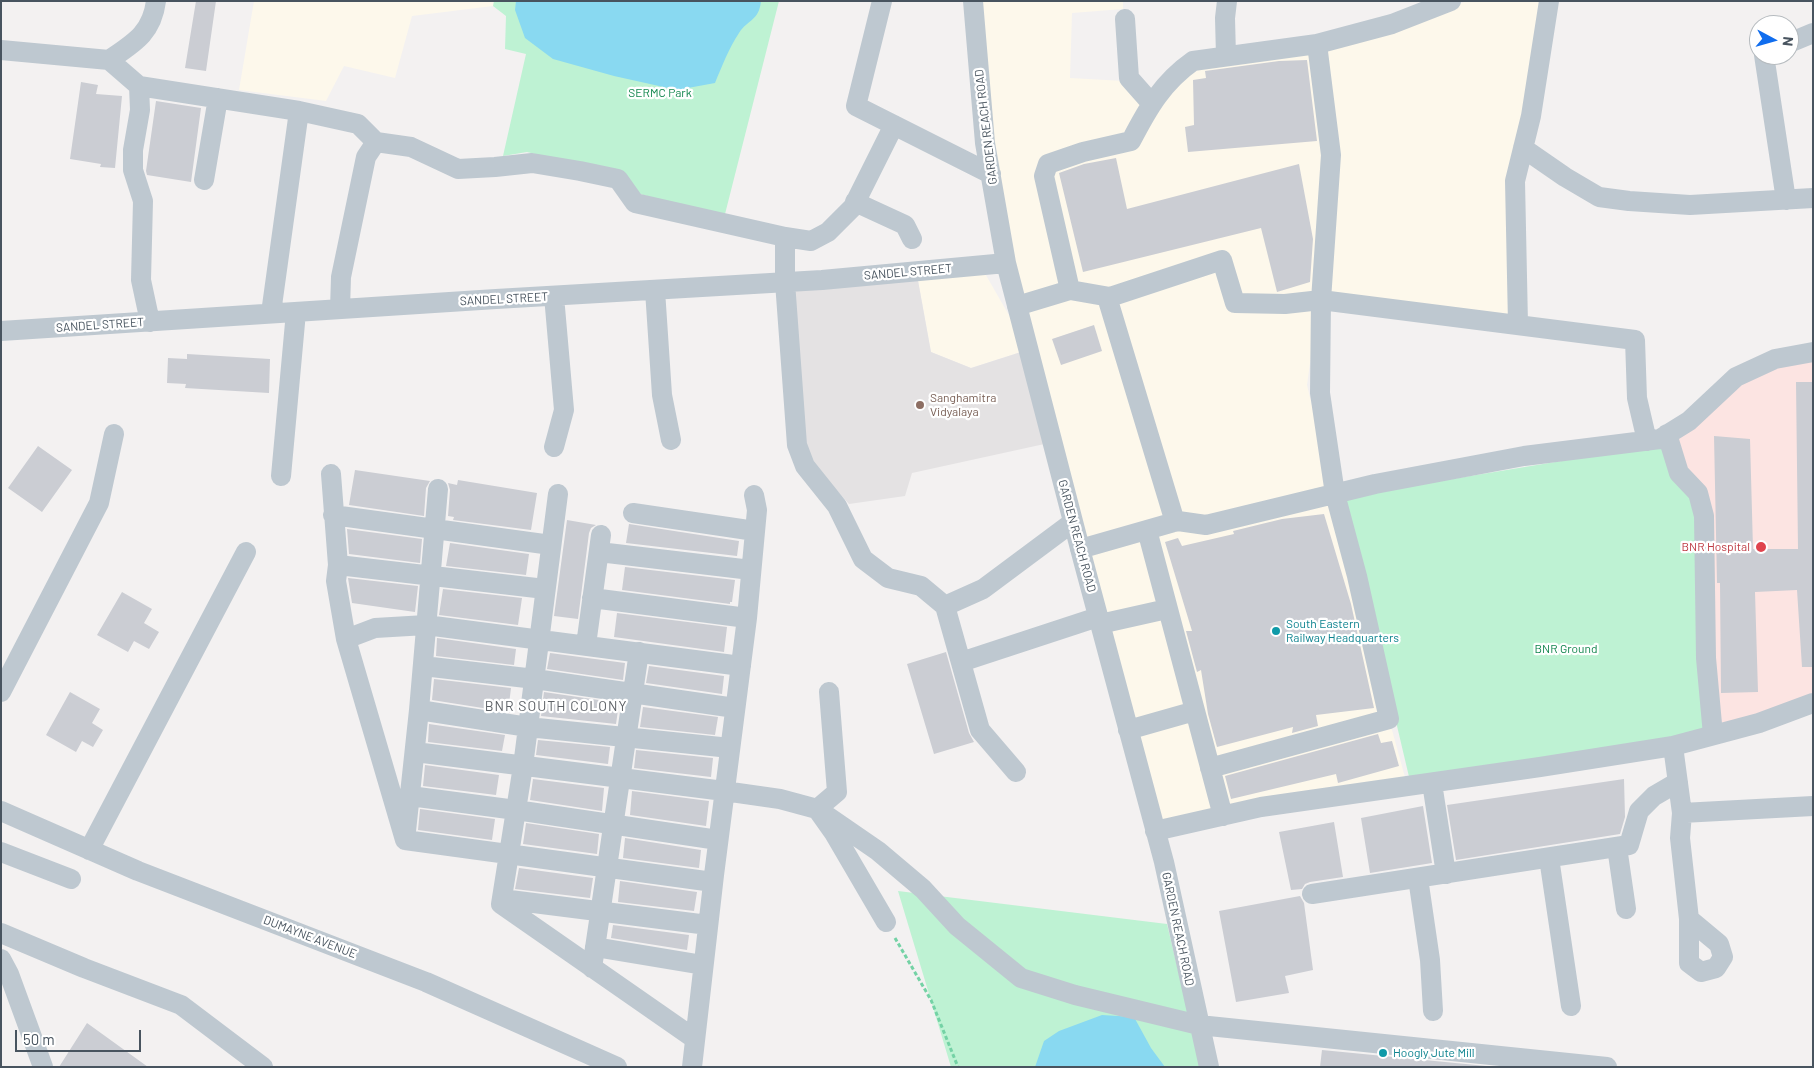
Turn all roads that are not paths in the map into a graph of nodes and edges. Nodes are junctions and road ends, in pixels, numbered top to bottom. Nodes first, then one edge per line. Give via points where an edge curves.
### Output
1 (156, 1) edge
2 (882, 1) edge
3 (972, 1) edge
4 (1227, 1) edge
5 (1451, 1) edge
6 (1549, 1) edge
7 (1125, 19) dead end
8 (1813, 33) edge
9 (1799, 39) edge
10 (1317, 44) junction
11 (1, 50) edge
12 (1226, 56) junction
13 (109, 60) junction
14 (1766, 65) edge
15 (140, 86) junction
16 (218, 98) junction
17 (1152, 104) junction
18 (299, 111) junction
19 (894, 125) junction
20 (376, 142) junction
21 (1523, 148) junction
22 (991, 174) junction
23 (204, 180) dead end
24 (1813, 198) edge
25 (1786, 200) junction
26 (855, 202) junction
27 (784, 237) junction
28 (912, 239) dead end
29 (1006, 263) junction
30 (784, 282) junction
31 (655, 290) junction
32 (1070, 290) junction
33 (554, 296) junction
34 (1107, 297) junction
35 (1321, 300) junction
36 (1017, 306) junction
37 (340, 309) junction
38 (296, 312) junction
39 (271, 313) junction
40 (150, 322) junction
41 (1518, 324) junction
42 (1, 331) edge
43 (1813, 352) edge
44 (114, 434) dead end
45 (1667, 434) junction
46 (672, 440) dead end
47 (1648, 440) junction
48 (554, 447) dead end
49 (331, 474) dead end
50 (281, 476) dead end
51 (438, 489) dead end
52 (558, 494) dead end
53 (1335, 494) junction
54 (754, 495) dead end
55 (633, 513) dead end
56 (333, 515) junction
57 (1073, 522) junction
58 (1175, 522) junction
59 (435, 528) junction
60 (1147, 530) junction
61 (755, 531) junction
62 (551, 545) junction
63 (1080, 549) junction
64 (246, 552) dead end
65 (338, 565) junction
66 (751, 570) junction
67 (431, 576) junction
68 (545, 589) junction
69 (592, 598) junction
70 (945, 606) junction
71 (1167, 609) junction
72 (747, 618) junction
73 (1099, 621) junction
74 (426, 624) junction
75 (346, 639) junction
76 (539, 639) junction
77 (586, 645) junction
78 (639, 652) junction
79 (961, 662) junction
80 (422, 666) junction
81 (740, 666) junction
82 (534, 679) junction
83 (1, 692) edge
84 (829, 692) dead end
85 (633, 693) junction
86 (1813, 702) edge
87 (735, 708) junction
88 (419, 710) junction
89 (1195, 710) junction
90 (528, 727) junction
91 (1128, 730) junction
92 (1713, 735) junction
93 (626, 737) junction
94 (1674, 746) junction
95 (730, 748) junction
96 (415, 752) junction
97 (524, 766) junction
98 (1210, 768) junction
99 (1016, 772) dead end
100 (620, 778) junction
101 (1678, 782) junction
102 (1432, 783) junction
103 (724, 791) junction
104 (410, 796) junction
105 (1813, 806) edge
106 (516, 810) junction
107 (817, 810) junction
108 (1, 811) edge
109 (1682, 812) junction
110 (1223, 816) junction
111 (613, 824) junction
112 (1155, 831) junction
113 (405, 840) junction
114 (718, 840) junction
115 (1617, 847) junction
116 (89, 850) junction
117 (1, 852) edge
118 (508, 855) junction
119 (1549, 858) junction
120 (607, 868) junction
121 (1446, 874) junction
122 (1418, 878) junction
123 (71, 879) dead end
124 (713, 882) junction
125 (1312, 894) dead end
126 (502, 899) junction
127 (1626, 909) dead end
128 (600, 911) junction
129 (1689, 919) dead end
130 (886, 922) road end
131 (708, 925) junction
132 (1, 933) edge
133 (595, 947) junction
134 (1, 959) edge
135 (703, 965) junction
136 (592, 968) junction
137 (1572, 1006) dead end
138 (1434, 1011) dead end
139 (1199, 1025) junction
140 (695, 1039) junction
141 (43, 1067) edge
142 (263, 1067) edge
143 (617, 1067) edge
144 (692, 1067) edge
145 (1209, 1067) edge
146 (1607, 1067) edge

1 - 13 street via 154,16 144,33
2 - 19 street via 856,106
3 - 22 street, GARDEN REACH ROAD via 985,143
4 - 12 street
5 - 10 street via 1392,24
6 - 21 street via 1532,116
7 - 17 street via 1129,78
8 - 9 street
10 - 12 street
10 - 35 street via 1331,155
11 - 13 street
12 - 17 street via 1193,61 1177,72
13 - 15 street
14 - 25 street
15 - 16 street
15 - 40 street via 133,170 143,201 141,280
16 - 18 street
16 - 23 street
17 - 32 street via 1131,141 1048,164 1044,176
18 - 20 street via 358,124
18 - 39 street
19 - 22 street
19 - 26 street
20 - 27 street via 411,147 458,169 532,163 618,179 635,203
20 - 37 street via 366,157 341,277
21 - 25 street via 1600,198 1690,205
21 - 41 street via 1515,181
22 - 29 street, GARDEN REACH ROAD
24 - 25 street
26 - 27 street via 828,232 811,241
26 - 28 street via 905,225
27 - 30 street
29 - 30 street, SANDEL STREET
29 - 36 street, GARDEN REACH ROAD
30 - 31 street, SANDEL STREET
30 - 70 street via 798,445 805,466 837,506 863,558 888,578 921,586
31 - 33 street, SANDEL STREET
31 - 46 street via 662,395
32 - 34 street
32 - 36 street
33 - 37 street, SANDEL STREET
33 - 48 street via 564,410
34 - 35 street via 1222,260 1234,302 1285,304
34 - 58 street
35 - 41 street
35 - 53 street via 1320,393
36 - 57 street, GARDEN REACH ROAD
37 - 38 street, SANDEL STREET
38 - 39 street, SANDEL STREET
38 - 50 street
39 - 40 street, SANDEL STREET
40 - 42 street, SANDEL STREET
41 - 47 street via 1635,340 1637,398
43 - 45 street via 1775,359 1736,377 1689,421
44 - 83 street via 99,502
45 - 47 street via 1660,439
45 - 92 street via 1679,473 1698,492 1704,516 1706,658
47 - 53 street via 1524,456
49 - 56 street
51 - 59 street
52 - 62 street
53 - 58 street via 1206,525
53 - 98 street via 1389,719
54 - 61 street via 757,510
55 - 61 street
56 - 59 street
56 - 65 street
57 - 63 street, GARDEN REACH ROAD
57 - 70 street via 983,589
58 - 60 street
59 - 62 street
59 - 67 street
60 - 63 street
60 - 71 street
61 - 66 street
62 - 68 street
63 - 73 street, GARDEN REACH ROAD
64 - 116 street
65 - 67 street
65 - 75 street via 336,581
66 - 69 street via 600,544
66 - 72 street
67 - 68 street
67 - 74 street
68 - 76 street
69 - 72 street
69 - 77 street
70 - 79 street
71 - 73 street
71 - 89 street
72 - 81 street
73 - 79 street
73 - 91 street, GARDEN REACH ROAD
74 - 75 street via 375,628
74 - 76 street
74 - 80 street
75 - 113 street
76 - 77 street
76 - 82 street
77 - 78 street
78 - 81 street
78 - 85 street
79 - 99 street via 980,730
80 - 82 street
80 - 88 street
81 - 87 street
82 - 85 street
82 - 90 street
84 - 107 street via 837,792
85 - 87 street
85 - 93 street
86 - 92 street via 1759,723
87 - 95 street
88 - 90 street
88 - 96 street
89 - 91 street
89 - 98 street
90 - 93 street
90 - 97 street
91 - 112 street, GARDEN REACH ROAD
92 - 94 street
93 - 95 street
93 - 100 street
94 - 101 street
94 - 102 street
95 - 103 street
96 - 97 street
96 - 104 street
97 - 100 street
97 - 106 street
98 - 110 street
100 - 103 street
100 - 111 street
101 - 109 street
101 - 115 street via 1654,796 1639,811 1629,845
102 - 110 street via 1261,807
102 - 121 street
103 - 107 street via 780,799
103 - 114 street
104 - 106 street
104 - 113 street
105 - 109 street
106 - 111 street
106 - 118 street
107 - 130 street
107 - 139 street via 878,851 923,889 957,926 1021,978 1075,995
108 - 116 street, DUMAYNE AVENUE
109 - 129 street via 1680,838
110 - 112 street
111 - 114 street
111 - 120 street
112 - 139 street, GARDEN REACH ROAD
113 - 118 street
114 - 124 street
115 - 119 street
115 - 127 street
116 - 143 street, DUMAYNE AVENUE via 426,982
117 - 123 street
118 - 120 street
118 - 126 street
119 - 121 street
119 - 137 street
120 - 124 street
120 - 128 street
121 - 122 street
122 - 125 street
122 - 138 street
124 - 131 street
126 - 128 street
126 - 136 street via 501,904
128 - 131 street
128 - 133 street
131 - 135 street
132 - 142 street via 181,1005
133 - 135 street
133 - 136 street
134 - 141 street
135 - 140 street
136 - 140 street
139 - 145 street, GARDEN REACH ROAD
139 - 146 street
140 - 144 street

